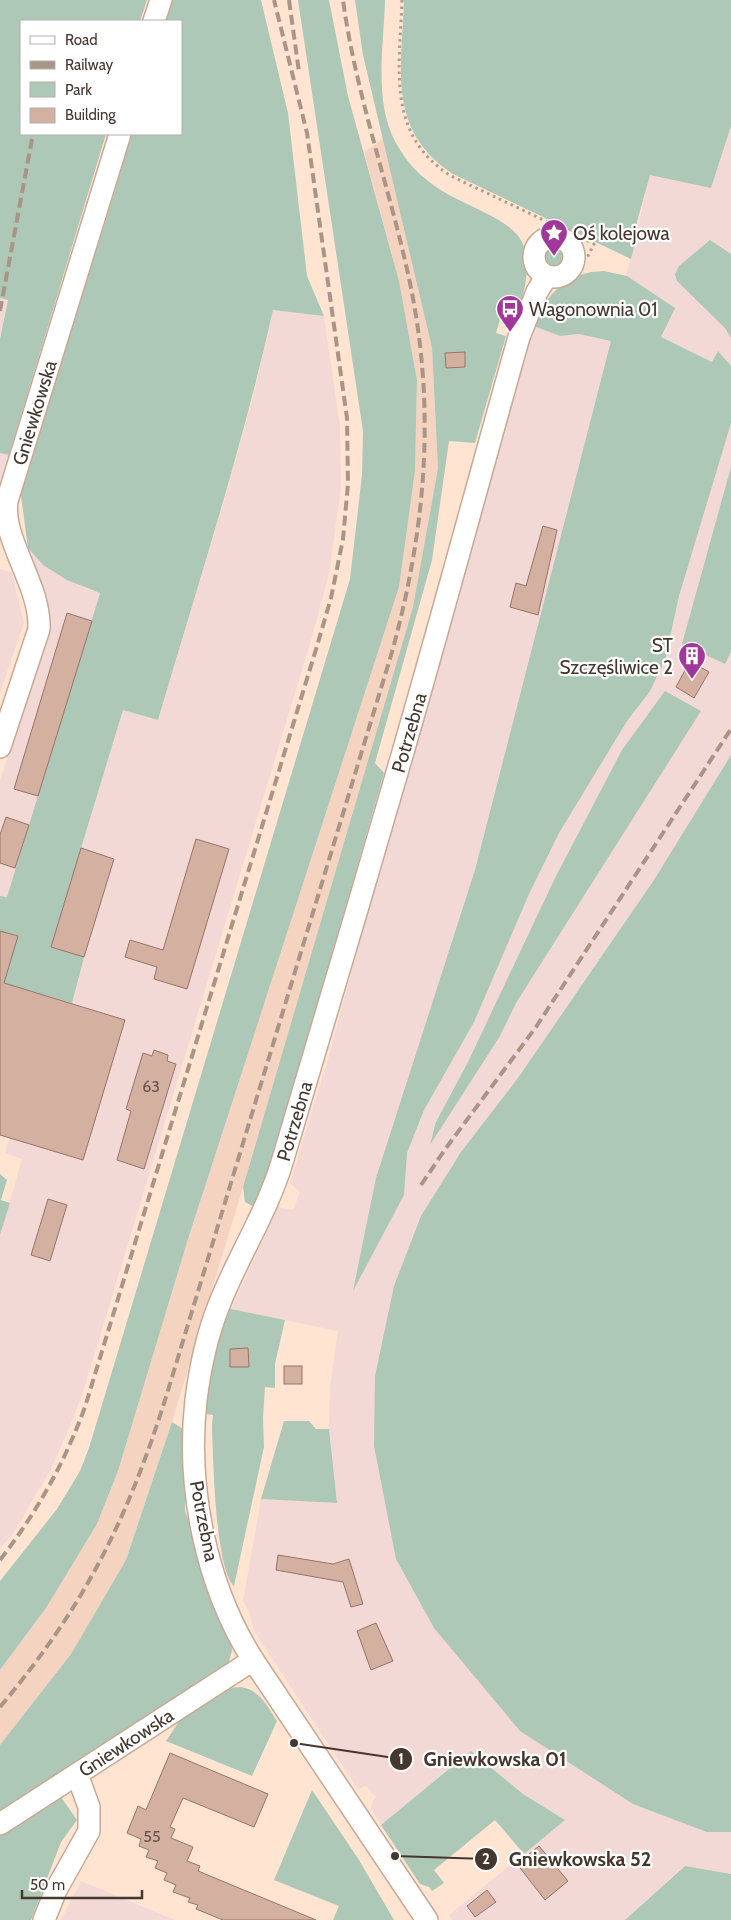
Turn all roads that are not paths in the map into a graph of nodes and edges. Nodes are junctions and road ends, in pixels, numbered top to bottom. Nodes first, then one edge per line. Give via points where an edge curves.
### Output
1 (161, 0) edge
2 (154, 20) edge
3 (120, 135) edge
4 (546, 276) dead end
5 (0, 747) edge
6 (253, 1660) junction
7 (77, 1774) junction
8 (0, 1824) edge
9 (44, 1920) edge
10 (427, 1920) edge

1 - 2 street
3 - 5 street, Gniewkowska via 7,501 6,522 40,618
4 - 6 street, Potrzebna via 519,337 404,750 280,1172 218,1306 202,1366 194,1431 197,1495 216,1581 235,1630
6 - 7 street, Gniewkowska
6 - 10 street, Potrzebna
7 - 8 street, Gniewkowska
7 - 9 street via 89,1807 90,1831 56,1890

